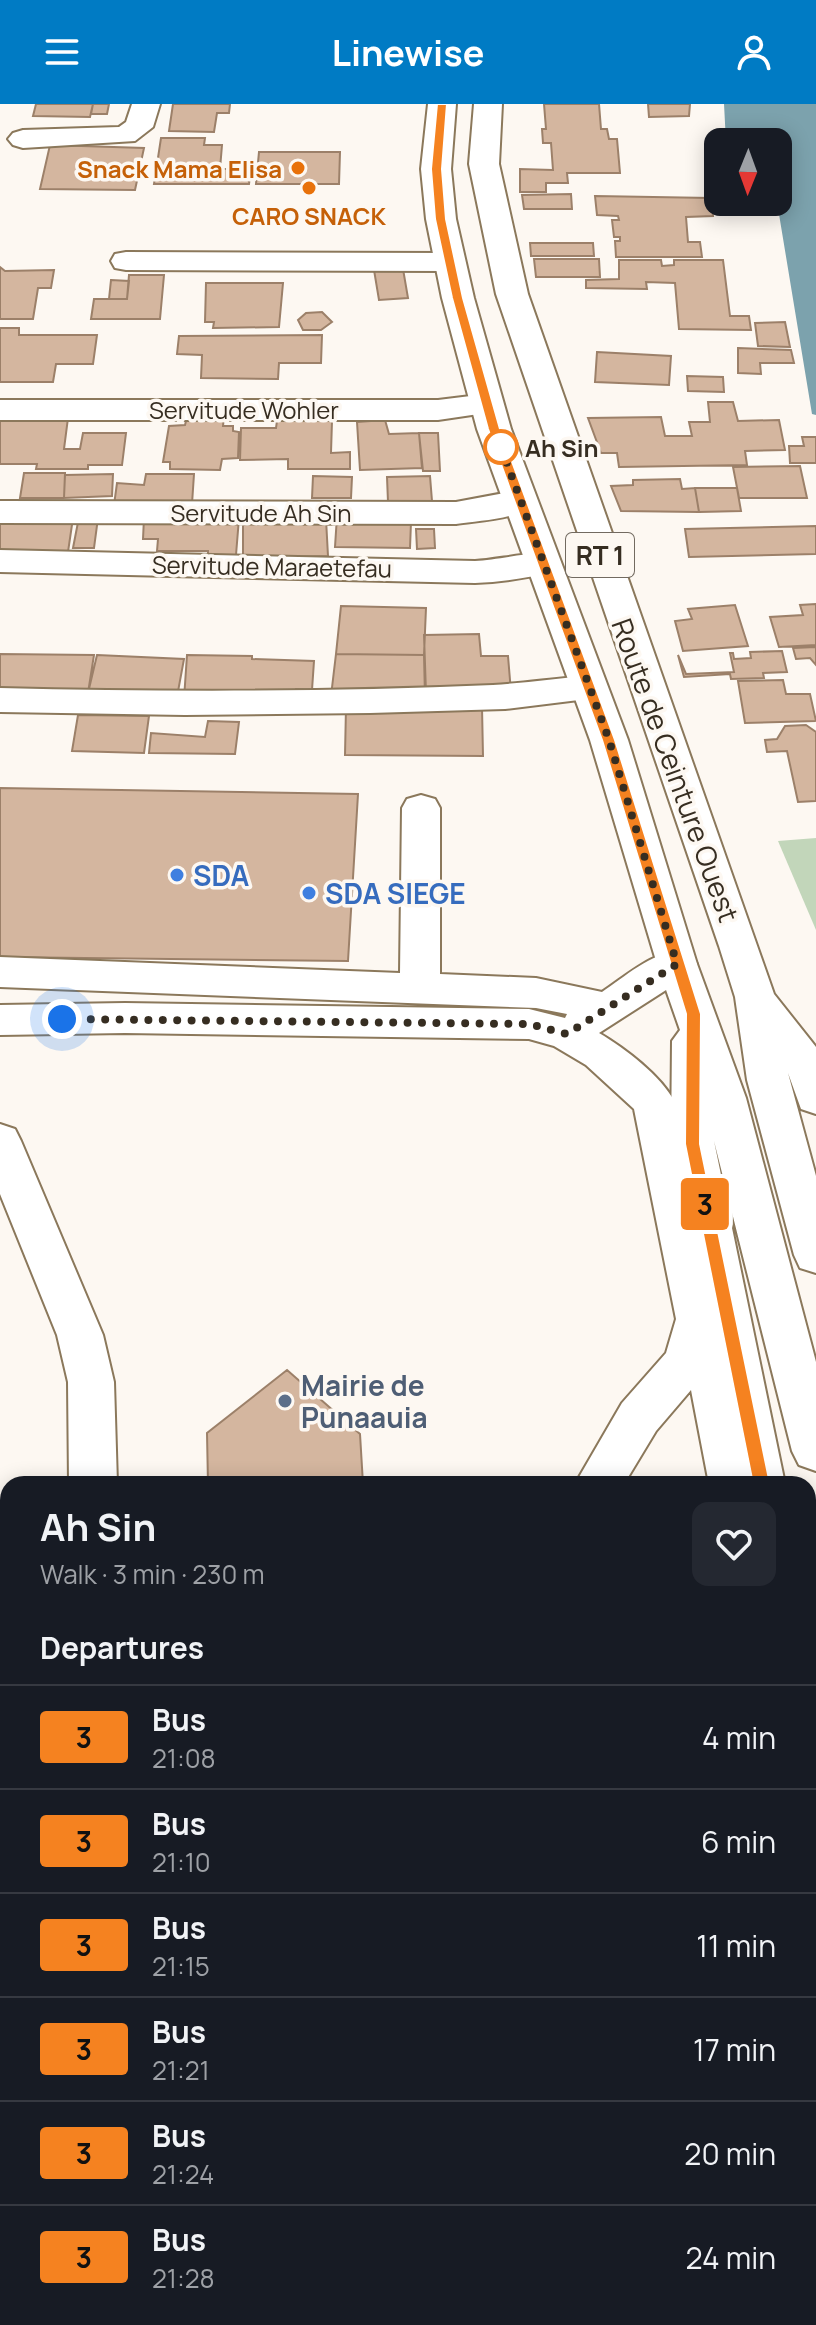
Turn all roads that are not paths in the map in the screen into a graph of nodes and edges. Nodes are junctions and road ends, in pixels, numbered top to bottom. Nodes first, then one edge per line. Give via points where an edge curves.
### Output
1 (146, 104) edge
2 (442, 104) edge
3 (488, 104) edge
4 (23, 139) dead end
5 (126, 261) dead end
6 (450, 262) junction
7 (487, 404) junction
8 (0, 410) edge
9 (520, 500) junction
10 (0, 512) edge
11 (0, 561) edge
12 (543, 563) junction
13 (380, 569) junction
14 (203, 594) dead end
15 (590, 688) junction
16 (0, 700) edge
17 (421, 808) dead end
18 (677, 964) junction
19 (0, 972) edge
20 (420, 989) junction
21 (755, 997) junction
22 (608, 1008) junction
23 (694, 1014) junction
24 (0, 1020) edge
25 (567, 1034) junction
26 (816, 1098) edge
27 (0, 1141) edge
28 (816, 1255) edge
29 (699, 1319) junction
30 (816, 1451) edge
31 (93, 1476) edge
32 (604, 1476) edge
33 (731, 1476) edge
34 (759, 1476) edge

1 - 4 main road via 139,127 125,135
2 - 6 main road, Route de Ceinture Ouest / RT 1 via 436,169
3 - 21 main road, Route de Ceinture Ouest / RT 1 via 484,164 512,294
5 - 6 main road
6 - 7 main road, Route de Ceinture Ouest / RT 1
7 - 8 main road, Servitude Wohler via 438,410
7 - 9 main road, Route de Ceinture Ouest / RT 1
9 - 10 main road, Servitude Ah Sin via 456,513
9 - 12 main road, Route de Ceinture Ouest / RT 1
11 - 13 main road, Servitude Maraetefau
12 - 13 main road, Servitude Maraetefau via 506,571
12 - 15 main road, Route de Ceinture Ouest / RT 1
13 - 14 main road via 350,587 321,593
15 - 16 main road via 367,701
15 - 18 main road, Route de Ceinture Ouest / RT 1
17 - 20 main road
18 - 22 main road
18 - 23 main road, Route de Ceinture Ouest / RT 1
19 - 20 main road
20 - 22 main road via 536,993
21 - 26 main road via 807,1066
21 - 28 main road, Route de Ceinture Ouest / RT 1 via 768,1080
22 - 25 main road
23 - 30 main road, Route de Ceinture Ouest / RT 1 via 725,1098
23 - 34 main road via 693,1144
24 - 25 main road via 529,1024
25 - 29 main road via 601,1054 654,1102
27 - 31 main road via 80,1335 91,1382
29 - 32 main road via 687,1362 639,1417
29 - 33 main road

